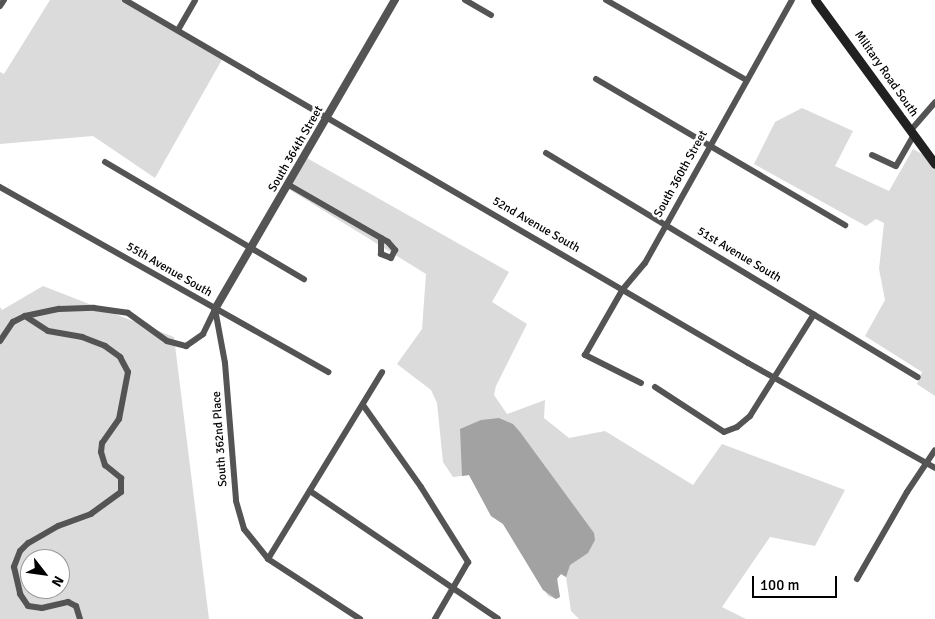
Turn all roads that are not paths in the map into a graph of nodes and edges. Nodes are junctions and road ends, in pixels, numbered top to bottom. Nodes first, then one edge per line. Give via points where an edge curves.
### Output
1 (4, 0) edge
2 (125, 0) edge
3 (195, 0) edge
4 (395, 0) edge
5 (465, 0) edge
6 (606, 0) edge
7 (792, 0) edge
8 (815, 0) edge
9 (0, 6) edge
10 (491, 15) dead end
11 (178, 30) junction
12 (596, 79) dead end
13 (746, 80) junction
14 (935, 102) edge
15 (328, 117) junction
16 (912, 132) junction
17 (710, 144) junction
18 (546, 153) dead end
19 (872, 155) dead end
20 (104, 162) dead end
21 (935, 164) edge
22 (289, 185) junction
23 (0, 187) edge
24 (666, 225) junction
25 (845, 225) dead end
26 (381, 238) dead end
27 (252, 247) junction
28 (304, 280) dead end
29 (623, 289) junction
30 (215, 309) junction
31 (814, 314) junction
32 (25, 316) junction
33 (0, 340) edge
34 (328, 372) dead end
35 (382, 372) dead end
36 (918, 377) dead end
37 (774, 378) junction
38 (641, 383) dead end
39 (655, 387) dead end
40 (363, 405) junction
41 (935, 450) edge
42 (928, 464) junction
43 (935, 468) edge
44 (310, 491) junction
45 (268, 559) junction
46 (857, 579) dead end
47 (453, 588) junction
48 (80, 619) edge
49 (360, 619) edge
50 (435, 619) edge
51 (498, 619) edge

1 - 9 street
2 - 11 street, 52nd Avenue South
3 - 11 street
4 - 15 street, South 364th Street
5 - 10 street
6 - 13 street
7 - 13 street, South 360th Street
8 - 16 main road, Military Road South
11 - 15 street, 52nd Avenue South
12 - 17 street
13 - 17 street, South 360th Street
14 - 16 street
15 - 22 street, South 364th Street
15 - 29 street, 52nd Avenue South
16 - 19 street via 896,166
16 - 21 main road, Military Road South
17 - 24 street, South 360th Street
17 - 25 street
18 - 24 street, 51st Avenue South
20 - 27 street
22 - 26 street
22 - 27 street, South 364th Street
23 - 30 street, 55th Avenue South
24 - 29 street, South 360th Street via 646,263
24 - 31 street, 51st Avenue South
27 - 28 street
27 - 30 street, South 364th Street
29 - 37 street, 52nd Avenue South
29 - 38 street, South 360th Street via 584,355
30 - 32 street via 203,334 184,347 167,341 123,311 71,308
30 - 34 street, 55th Avenue South
30 - 45 street, South 362nd Place via 226,363 236,501 244,529
31 - 36 street, 51st Avenue South
31 - 37 street
32 - 33 street via 13,322
32 - 48 street via 48,331 82,337 109,348 123,361 129,378 119,420 102,443 101,452 106,465 121,478 121,492 91,514 58,526 23,547 14,567 20,594 35,608 63,602 72,604
35 - 40 street
37 - 39 street via 750,416 737,427 724,432
37 - 42 street, 52nd Avenue South
40 - 44 street via 347,424
40 - 47 street via 421,487 468,562
41 - 42 street
42 - 43 street, 52nd Avenue South
42 - 46 street via 907,492
44 - 45 street
44 - 47 street
45 - 49 street, South 362nd Place
47 - 50 street
47 - 51 street

